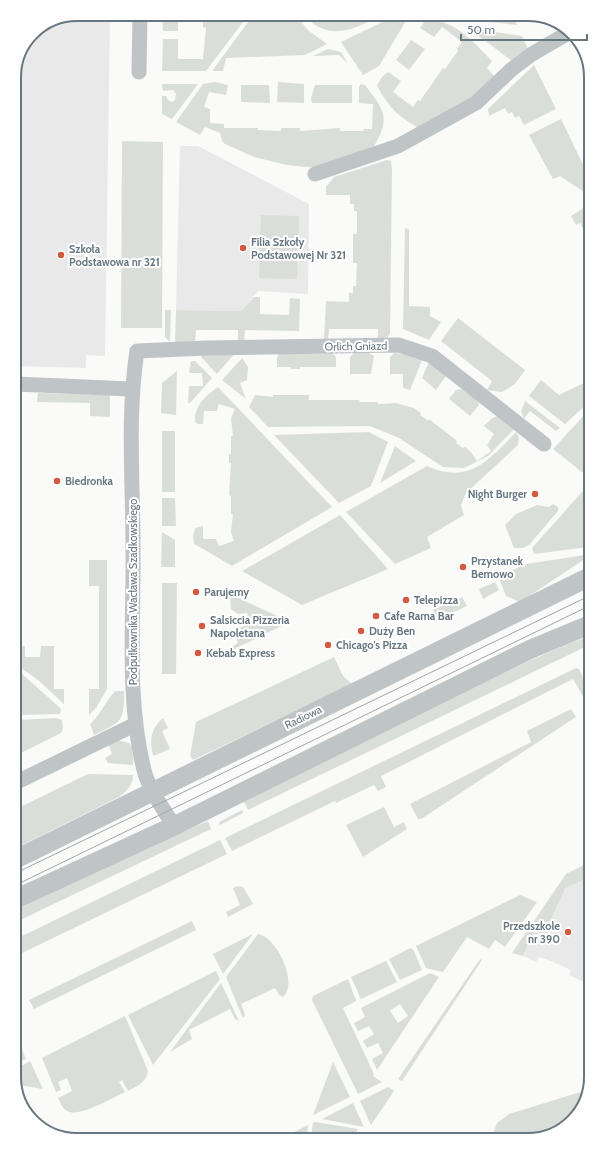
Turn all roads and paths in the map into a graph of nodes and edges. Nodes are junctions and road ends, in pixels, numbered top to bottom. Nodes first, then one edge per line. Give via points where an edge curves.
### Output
1 (140, 21) edge
2 (565, 35) edge
3 (139, 72) dead end
4 (315, 174) dead end
5 (136, 351) joint
6 (21, 384) edge
7 (131, 389) junction
8 (544, 444) dead end
9 (584, 579) edge
10 (584, 628) edge
11 (136, 724) junction
12 (21, 780) edge
13 (153, 791) junction
14 (174, 826) junction
15 (21, 857) edge
16 (21, 897) edge

1 - 3 street
2 - 4 street via 532,54 476,103 398,146
5 - 7 street, Podpułkownika Wacława Szadkowskiego
5 - 8 street, Orlich Gniazd via 399,345 432,356
6 - 7 street
7 - 11 street, Podpułkownika Wacława Szadkowskiego via 132,679
9 - 13 street, Radiowa
10 - 14 street via 531,649
11 - 12 street
11 - 13 street, Podpułkownika Wacława Szadkowskiego via 144,770
13 - 14 street, Podpułkownika Wacława Szadkowskiego
13 - 15 street, Radiowa
14 - 16 street

